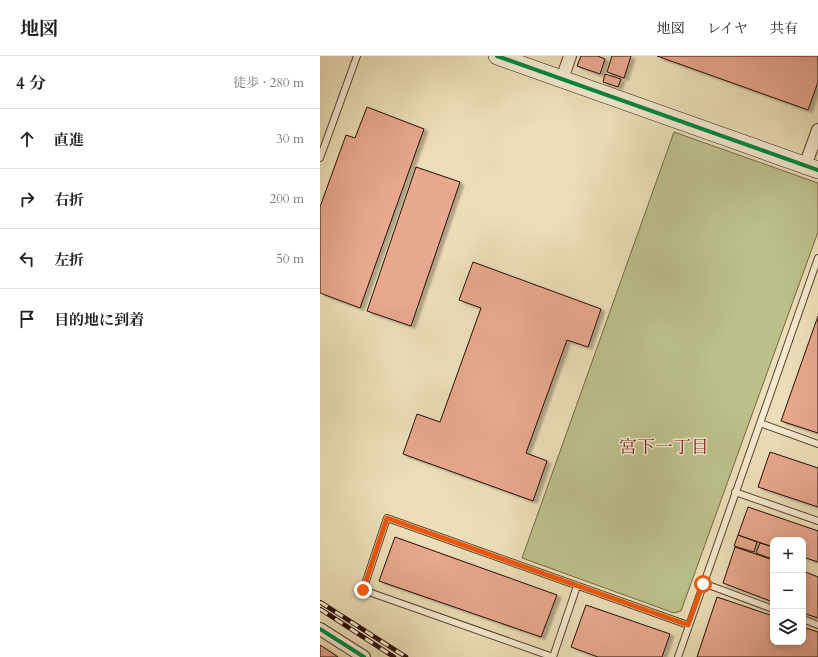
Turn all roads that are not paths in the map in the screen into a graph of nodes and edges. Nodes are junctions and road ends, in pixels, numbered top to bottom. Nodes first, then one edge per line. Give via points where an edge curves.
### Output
1 (357, 56) edge
2 (497, 56) edge
3 (570, 56) edge
4 (562, 79) junction
5 (818, 130) edge
6 (320, 158) edge
7 (811, 168) edge
8 (818, 258) edge
9 (816, 272) edge
10 (760, 423) junction
11 (818, 444) edge
12 (735, 492) junction
13 (818, 521) edge
14 (703, 584) junction
15 (577, 586) junction
16 (770, 608) edge
17 (806, 620) edge
18 (688, 625) junction
19 (818, 625) edge
20 (320, 629) edge
21 (364, 657) edge
22 (553, 657) edge
23 (678, 657) edge

1 - 6 lane
2 - 4 street
3 - 4 street
4 - 7 street
5 - 7 street
8 - 9 lane
9 - 10 lane
10 - 11 lane
10 - 12 lane
12 - 13 lane
12 - 14 lane
14 - 16 lane
14 - 18 lane
15 - 18 lane
15 - 22 lane
15 - 22 lane via 387,518 363,590
17 - 19 lane
18 - 23 lane
20 - 21 street

